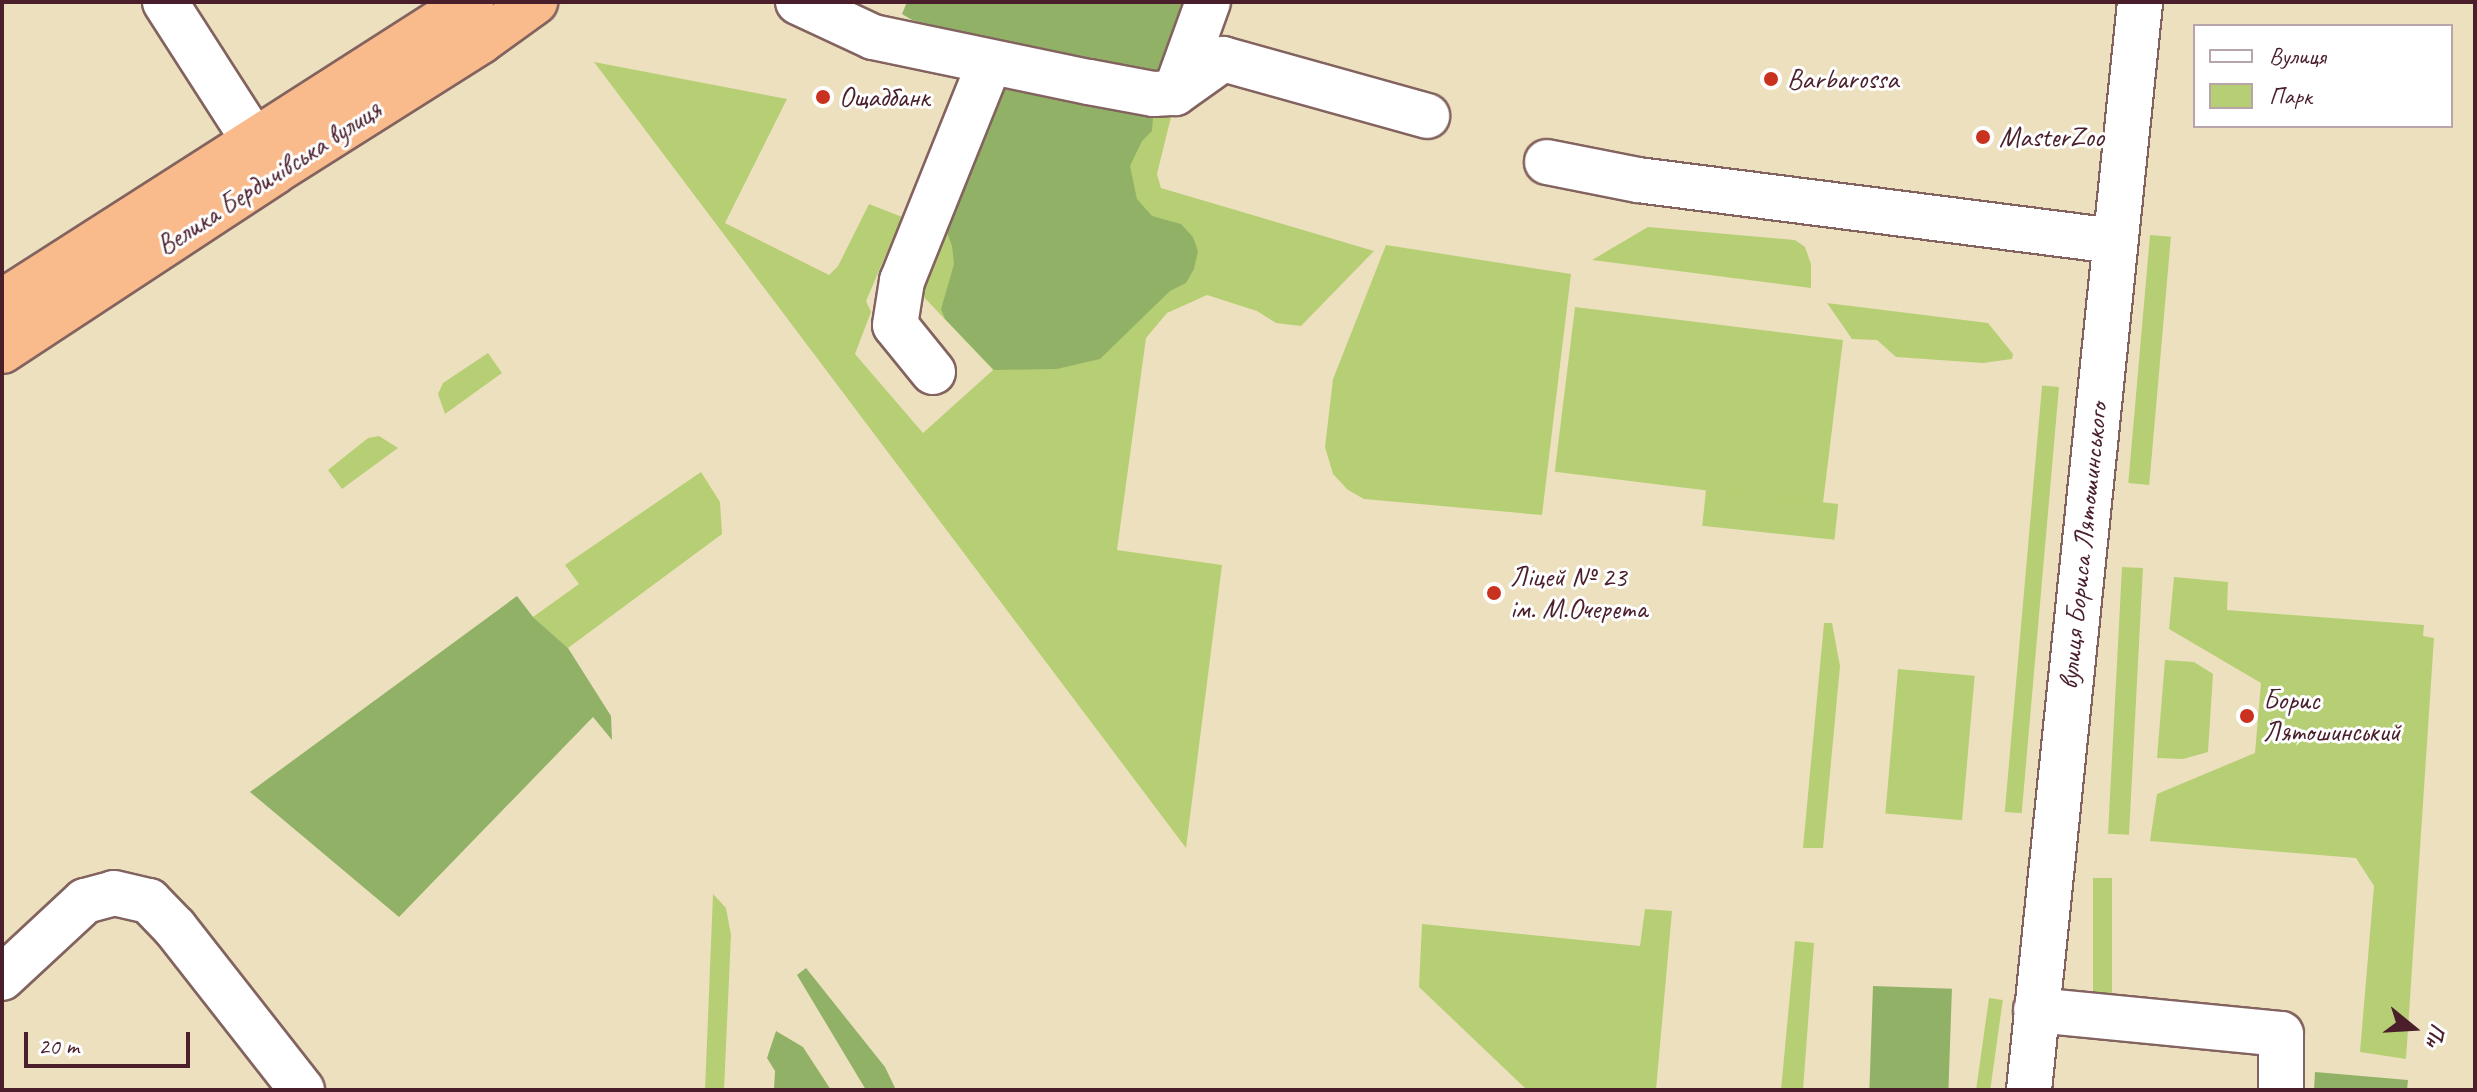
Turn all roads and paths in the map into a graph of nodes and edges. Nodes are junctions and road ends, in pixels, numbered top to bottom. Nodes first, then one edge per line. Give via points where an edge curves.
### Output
1 (165, 2) edge
2 (471, 2) edge
3 (535, 2) edge
4 (798, 2) edge
5 (1208, 2) edge
6 (2140, 2) edge
7 (881, 20) edge
8 (990, 62) junction
9 (1175, 93) junction
10 (1427, 116) dead end
11 (264, 156) junction
12 (1547, 162) dead end
13 (2114, 241) junction
14 (2, 302) edge
15 (2, 351) edge
16 (933, 372) dead end
17 (2, 978) edge
18 (2036, 1010) junction
19 (302, 1090) edge
20 (2029, 1090) edge
21 (2281, 1090) edge

1 - 11 street
2 - 11 highway, Велика Бердичівська вулиця
3 - 11 highway, Велика Бердичівська вулиця via 481,41
4 - 7 street
5 - 9 street
6 - 13 street, вулиця Бориса Лятошинського
7 - 8 street
8 - 9 street via 1154,94
8 - 16 street via 902,281 895,325
9 - 10 street via 1223,59
11 - 14 highway, Велика Бердичівська вулиця
11 - 15 highway, Велика Бердичівська вулиця
12 - 13 street via 1638,180
13 - 18 street, вулиця Бориса Лятошинського
17 - 19 street via 85,901 114,893 149,901
18 - 20 street, вулиця Бориса Лятошинського
18 - 21 street via 2281,1034

